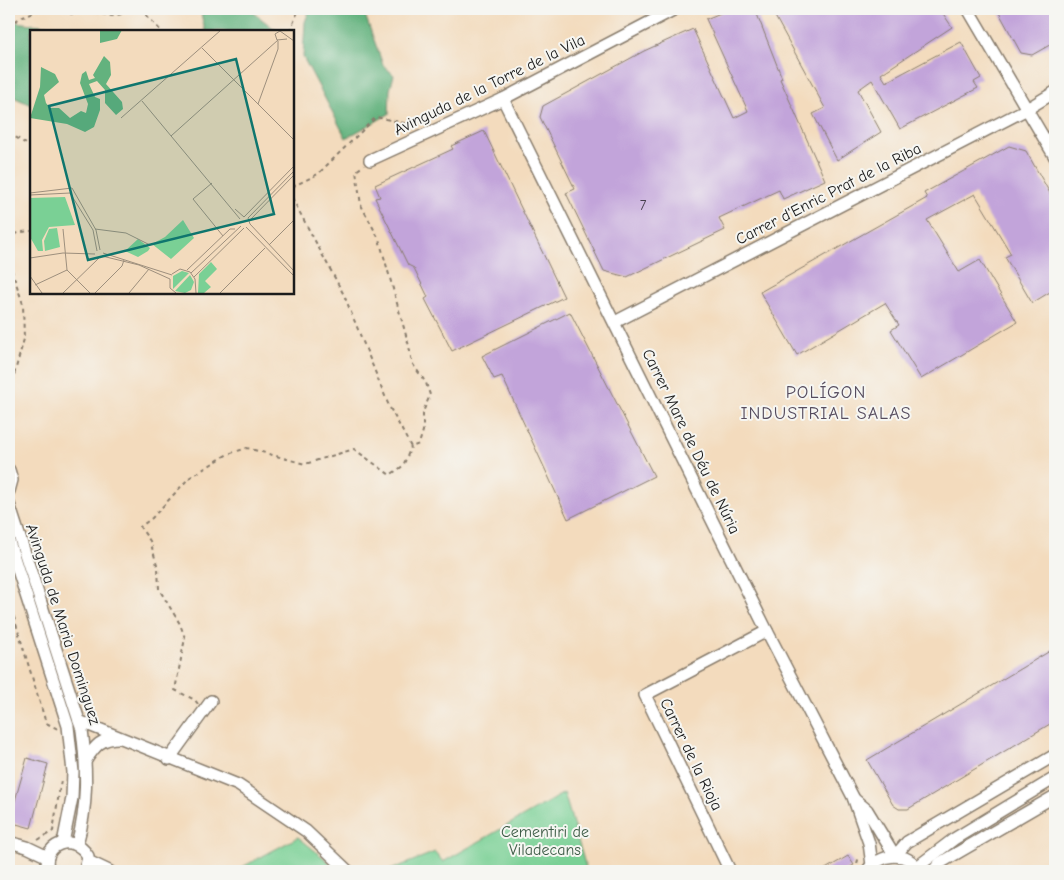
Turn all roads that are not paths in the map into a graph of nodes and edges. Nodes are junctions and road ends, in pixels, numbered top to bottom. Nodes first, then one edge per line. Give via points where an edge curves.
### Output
1 (675, 9) edge
2 (968, 9) edge
3 (1055, 92) edge
4 (502, 99) junction
5 (1026, 109) junction
6 (1055, 157) edge
7 (370, 160) road end
8 (615, 322) junction
9 (9, 470) edge
10 (9, 491) edge
11 (9, 504) edge
12 (9, 542) edge
13 (767, 631) junction
14 (211, 701) dead end
15 (79, 721) junction
16 (119, 738) junction
17 (1055, 755) edge
18 (169, 758) junction
19 (86, 760) junction
20 (1055, 778) edge
21 (1055, 796) edge
22 (853, 798) junction
23 (9, 842) edge
24 (64, 843) junction
25 (77, 844) junction
26 (895, 856) junction
27 (48, 857) junction
28 (87, 866) edge
29 (869, 868) edge
30 (918, 869) edge
31 (49, 871) edge
32 (109, 871) edge
33 (348, 871) edge
34 (730, 871) edge
35 (933, 871) edge

1 - 4 street, Avinguda de la Torre de la Vila
2 - 5 street
3 - 5 street, Carrer d'Enric Prat de la Riba
4 - 7 street, Avinguda de la Torre de la Vila
4 - 8 street, Carrer Mare de Déu de Núria
5 - 6 street
5 - 8 street, Carrer d'Enric Prat de la Riba
8 - 13 street, Carrer Mare de Déu de Núria
9 - 10 street via 12,480
11 - 15 street, Avinguda de Maria Dominguez
12 - 24 street, Avinguda de Maria Dominguez via 68,726 73,772
13 - 22 street, Carrer Mare de Déu de Núria
13 - 34 street, Carrer de la Rioja via 645,695
14 - 18 street
15 - 16 street
15 - 19 street, Avinguda de Maria Dominguez
16 - 18 street
16 - 19 street via 108,738 96,745
17 - 26 street via 907,842
18 - 33 street via 214,774 256,796 306,830
19 - 25 street, Avinguda de Maria Dominguez via 86,802
20 - 30 street via 954,839
21 - 35 street via 940,863
22 - 26 street via 867,810
22 - 29 street via 869,843
23 - 27 street
24 - 25 street
24 - 27 street via 54,848
25 - 28 street via 85,851
26 - 29 street via 885,857
26 - 30 street via 906,858
27 - 31 street
28 - 32 street

